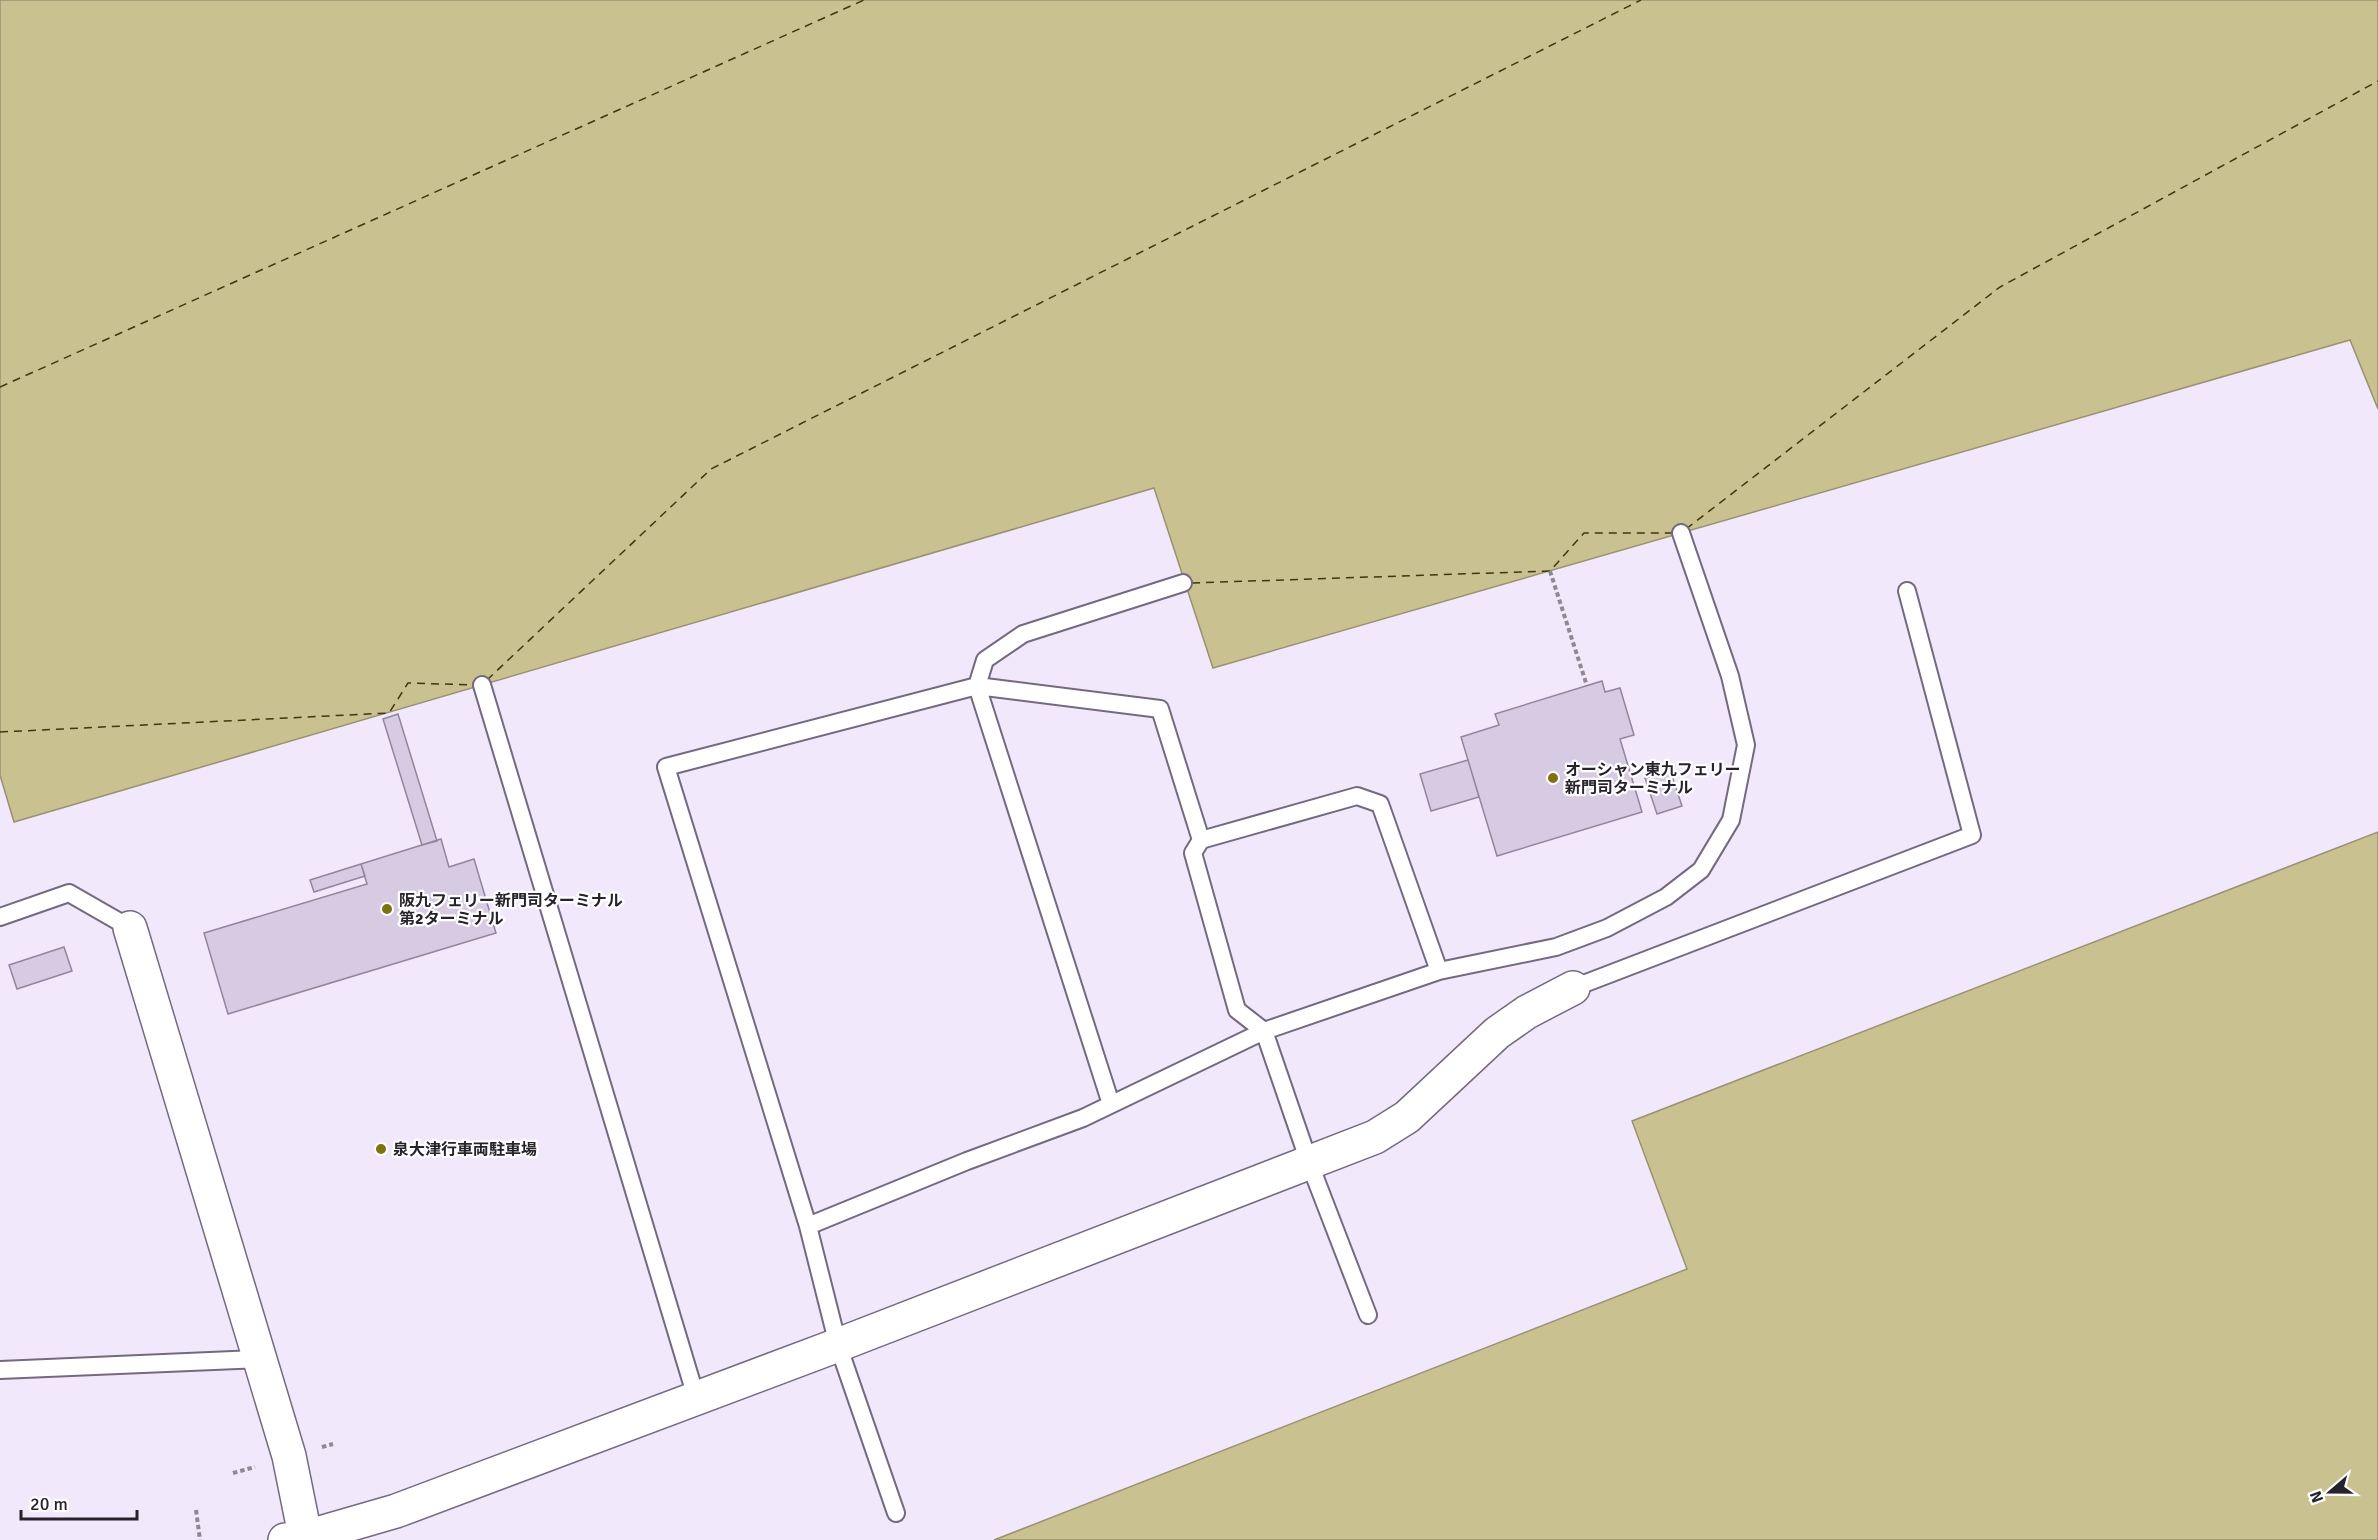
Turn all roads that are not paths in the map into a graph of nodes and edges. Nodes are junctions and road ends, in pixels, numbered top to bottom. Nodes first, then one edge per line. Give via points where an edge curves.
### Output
1 (1681, 533) dead end
2 (1184, 583) dead end
3 (1907, 591) dead end
4 (482, 685) dead end
5 (977, 686) junction
6 (1201, 840) junction
7 (0, 917) edge
8 (130, 928) joint
9 (1439, 971) junction
10 (1573, 988) joint
11 (1264, 1031) junction
12 (1111, 1104) junction
13 (1309, 1162) junction
14 (808, 1226) junction
15 (1368, 1315) dead end
16 (838, 1345) junction
17 (259, 1359) junction
18 (0, 1370) edge
19 (696, 1397) junction
20 (896, 1513) dead end
21 (299, 1539) edge

1 - 9 lane via 1730,676 1746,745 1731,820 1701,870 1666,897 1607,928 1556,947
2 - 5 lane via 1023,634 985,660
3 - 10 lane via 1972,835
4 - 19 lane
5 - 6 lane via 1160,709
5 - 12 lane
5 - 14 lane via 666,767
6 - 9 lane via 1357,796 1380,804
6 - 11 lane via 1192,853 1237,1010
7 - 8 lane via 69,893
8 - 17 street
9 - 11 lane
10 - 13 street via 1497,1033 1407,1117 1375,1137
11 - 12 lane
11 - 13 lane
12 - 14 lane
13 - 15 lane
13 - 16 street
14 - 16 lane
16 - 19 street
16 - 20 lane
17 - 18 lane
17 - 21 street via 289,1456
19 - 21 street via 396,1512

